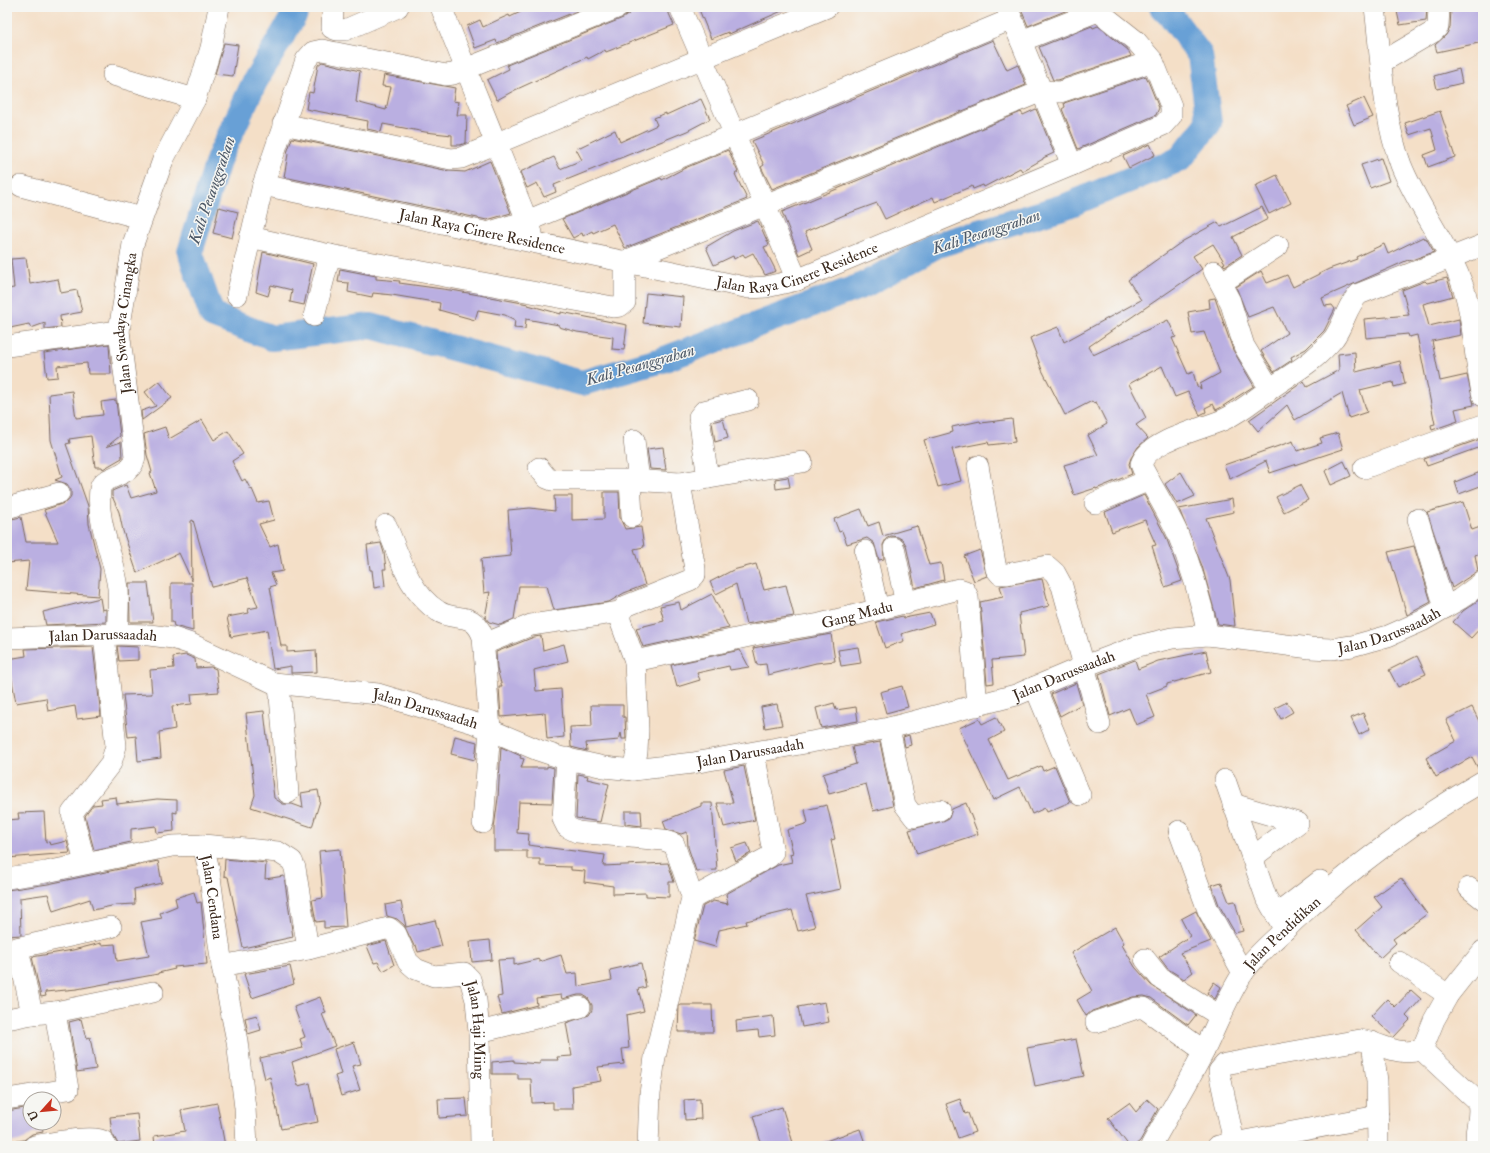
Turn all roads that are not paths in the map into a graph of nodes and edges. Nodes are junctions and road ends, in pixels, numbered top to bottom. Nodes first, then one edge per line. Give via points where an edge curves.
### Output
1 (219, 7) edge
2 (333, 7) edge
3 (398, 7) edge
4 (441, 7) edge
5 (619, 7) edge
6 (680, 7) edge
7 (827, 7) edge
8 (1375, 7) edge
9 (1440, 7) edge
10 (1095, 9) edge
11 (1009, 13) edge
12 (332, 28) junction
13 (1021, 41) junction
14 (322, 50) junction
15 (703, 60) junction
16 (1153, 61) junction
17 (1382, 62) junction
18 (465, 69) junction
19 (113, 75) dead end
20 (1042, 91) junction
21 (195, 99) junction
22 (283, 124) junction
23 (734, 133) junction
24 (496, 144) junction
25 (1072, 165) junction
26 (263, 185) junction
27 (21, 186) dead end
28 (765, 206) junction
29 (141, 218) junction
30 (527, 220) junction
31 (490, 232) junction
32 (250, 237) junction
33 (536, 242) junction
34 (1483, 245) edge
35 (1278, 246) dead end
36 (330, 255) junction
37 (1451, 256) junction
38 (625, 261) junction
39 (797, 280) junction
40 (236, 295) dead end
41 (314, 316) dead end
42 (119, 331) junction
43 (7, 346) edge
44 (1480, 362) edge
45 (1270, 389) junction
46 (1483, 396) edge
47 (748, 400) dead end
48 (1483, 426) edge
49 (634, 440) dead end
50 (802, 462) dead end
51 (978, 466) dead end
52 (539, 468) dead end
53 (1364, 468) dead end
54 (708, 478) junction
55 (1149, 480) junction
56 (635, 481) junction
57 (680, 483) junction
58 (59, 493) dead end
59 (1094, 503) dead end
60 (7, 508) edge
61 (632, 517) dead end
62 (1418, 519) dead end
63 (386, 525) dead end
64 (894, 548) dead end
65 (865, 551) dead end
66 (1483, 582) edge
67 (906, 604) junction
68 (1445, 608) junction
69 (878, 609) junction
70 (620, 612) junction
71 (111, 634) junction
72 (1208, 635) junction
73 (7, 638) edge
74 (484, 644) junction
75 (635, 660) junction
76 (1085, 666) junction
77 (279, 684) junction
78 (1035, 687) junction
79 (977, 706) junction
80 (1100, 724) dead end
81 (889, 728) junction
82 (490, 729) junction
83 (754, 752) junction
84 (566, 758) junction
85 (633, 770) junction
86 (1225, 780) dead end
87 (1483, 781) edge
88 (288, 793) dead end
89 (1080, 795) dead end
90 (1233, 804) junction
91 (940, 810) dead end
92 (483, 823) dead end
93 (1178, 831) dead end
94 (203, 845) junction
95 (1354, 855) dead end
96 (1253, 857) junction
97 (84, 863) junction
98 (7, 878) edge
99 (693, 899) junction
100 (1281, 922) junction
101 (110, 927) dead end
102 (13, 949) edge
103 (308, 949) junction
104 (1483, 951) edge
105 (1145, 959) dead end
106 (1399, 962) dead end
107 (222, 966) junction
108 (1243, 973) junction
109 (153, 992) dead end
110 (1448, 995) junction
111 (580, 1007) dead end
112 (55, 1012) junction
113 (32, 1014) junction
114 (1220, 1016) junction
115 (7, 1019) edge
116 (1096, 1022) dead end
117 (479, 1032) junction
118 (1372, 1042) junction
119 (1422, 1050) junction
120 (1204, 1051) junction
121 (7, 1099) edge
122 (1378, 1116) junction
123 (1158, 1144) edge
124 (1226, 1145) edge
125 (34, 1146) edge
126 (106, 1146) edge
127 (246, 1146) edge
128 (481, 1146) edge
129 (648, 1146) edge
130 (1378, 1146) edge
131 (1477, 1146) edge

1 - 21 street, Jalan Swadaya Cinangka via 211,48
2 - 12 street
3 - 12 street via 344,30
4 - 18 street
5 - 18 street
6 - 15 street
7 - 15 street
8 - 17 street
9 - 17 street via 1438,27 1434,32
10 - 13 street
10 - 16 street, Jalan Raya Cinere Residence via 1136,41
11 - 13 street
11 - 23 street
12 - 14 street
13 - 20 street
14 - 18 street via 446,75
14 - 22 street via 313,52 306,60
15 - 23 street
15 - 24 street
16 - 20 street via 1060,92
16 - 25 street, Jalan Raya Cinere Residence via 1171,106 1169,119 1163,125
17 - 37 street via 1396,152 1407,179
18 - 24 street
19 - 21 street
20 - 25 street
20 - 28 street
21 - 29 street, Jalan Swadaya Cinangka via 163,160
22 - 24 street via 451,159 461,158
22 - 26 street
23 - 28 street
23 - 30 street
24 - 30 street
25 - 39 street, Jalan Raya Cinere Residence
26 - 31 street, Jalan Raya Cinere Residence
26 - 32 street
27 - 29 street
28 - 38 street
28 - 39 street
29 - 42 street, Jalan Swadaya Cinangka via 133,244
30 - 31 street
30 - 33 street
31 - 33 street, Jalan Raya Cinere Residence
32 - 36 street
32 - 40 street
33 - 38 street, Jalan Raya Cinere Residence
34 - 37 street
35 - 45 street via 1218,277 1232,307 1244,346
36 - 38 street via 613,308 625,302
36 - 41 street
37 - 44 street via 1469,308
37 - 45 street via 1359,294 1354,299 1342,326 1319,356
38 - 39 street, Jalan Raya Cinere Residence via 749,288
42 - 43 street
42 - 71 street, Jalan Swadaya Cinangka via 133,434 134,464 101,486 100,503 107,548 118,587
44 - 46 street
45 - 55 street via 1247,408 1188,432 1151,451 1143,458 1141,464
47 - 54 street via 704,411 699,417
48 - 53 street
49 - 56 street
50 - 54 street
51 - 76 street via 996,569 1000,574 1007,574 1047,566 1055,573 1062,586
52 - 56 street via 552,480
54 - 57 street
55 - 59 street
55 - 72 street via 1170,517 1189,563
56 - 57 street
56 - 61 street
57 - 70 street via 695,569 694,576 690,580 626,606
58 - 60 street
62 - 68 street
63 - 74 street via 417,591 440,613 471,620 480,630
64 - 67 street
65 - 69 street
66 - 68 street, Jalan Darussaadah
67 - 69 street, Gang Madu
67 - 79 street, Gang Madu via 959,589 964,590 968,597
68 - 72 street, Jalan Darussaadah via 1388,636 1331,649
69 - 75 street, Gang Madu via 820,624
70 - 74 street via 531,625
70 - 75 street via 620,620
71 - 73 street, Jalan Darussaadah
71 - 77 street, Jalan Darussaadah via 173,638 191,644 262,679
71 - 97 street via 116,746 111,764 72,813
72 - 76 street, Jalan Darussaadah via 1155,642
74 - 82 street
75 - 85 street via 638,730
76 - 78 street, Jalan Darussaadah
76 - 80 street
77 - 82 street, Jalan Darussaadah via 378,694
77 - 88 street
78 - 79 street, Jalan Darussaadah
78 - 89 street
79 - 81 street, Jalan Darussaadah
81 - 83 street, Jalan Darussaadah
81 - 91 street via 904,805 914,817
82 - 84 street, Jalan Darussaadah via 538,750
82 - 92 street
83 - 85 street, Jalan Darussaadah
83 - 99 street via 773,852 769,857
84 - 85 street, Jalan Darussaadah via 604,767
84 - 99 street via 563,819 567,827 577,832 663,840 674,844
86 - 90 street
87 - 100 street, Jalan Pendidikan via 1372,856 1315,902
90 - 96 street
90 - 96 street via 1298,823
93 - 108 street via 1204,903
94 - 97 street, Jalan Cendana via 172,846
94 - 103 street via 278,852 292,861
94 - 107 street, Jalan Cendana via 209,870
95 - 100 street
96 - 100 street via 1266,897
97 - 98 street, Jalan Cendana
99 - 129 street via 656,1057 650,1094
100 - 108 street, Jalan Pendidikan
101 - 102 street
102 - 113 street
103 - 107 street, Jalan Haji Miing
103 - 117 street, Jalan Haji Miing via 389,928 393,930 408,962 416,969 434,976 464,973 470,979 476,1000
104 - 110 street
105 - 114 street via 1160,978
106 - 110 street
107 - 127 street, Jalan Cendana via 237,1042 245,1108
108 - 114 street, Jalan Pendidikan
109 - 112 street
110 - 119 street
111 - 117 street
112 - 113 street
112 - 121 street via 68,1089
113 - 115 street
114 - 120 street, Jalan Pendidikan
116 - 120 street via 1144,1008
117 - 128 street, Jalan Haji Miing
118 - 119 street via 1398,1052
118 - 122 street
118 - 124 street via 1350,1041 1224,1064 1219,1071
119 - 131 street via 1478,1102 1480,1112 1475,1129
120 - 123 street, Jalan Pendidikan
122 - 124 street
122 - 130 street
125 - 126 street via 79,1139 99,1139

